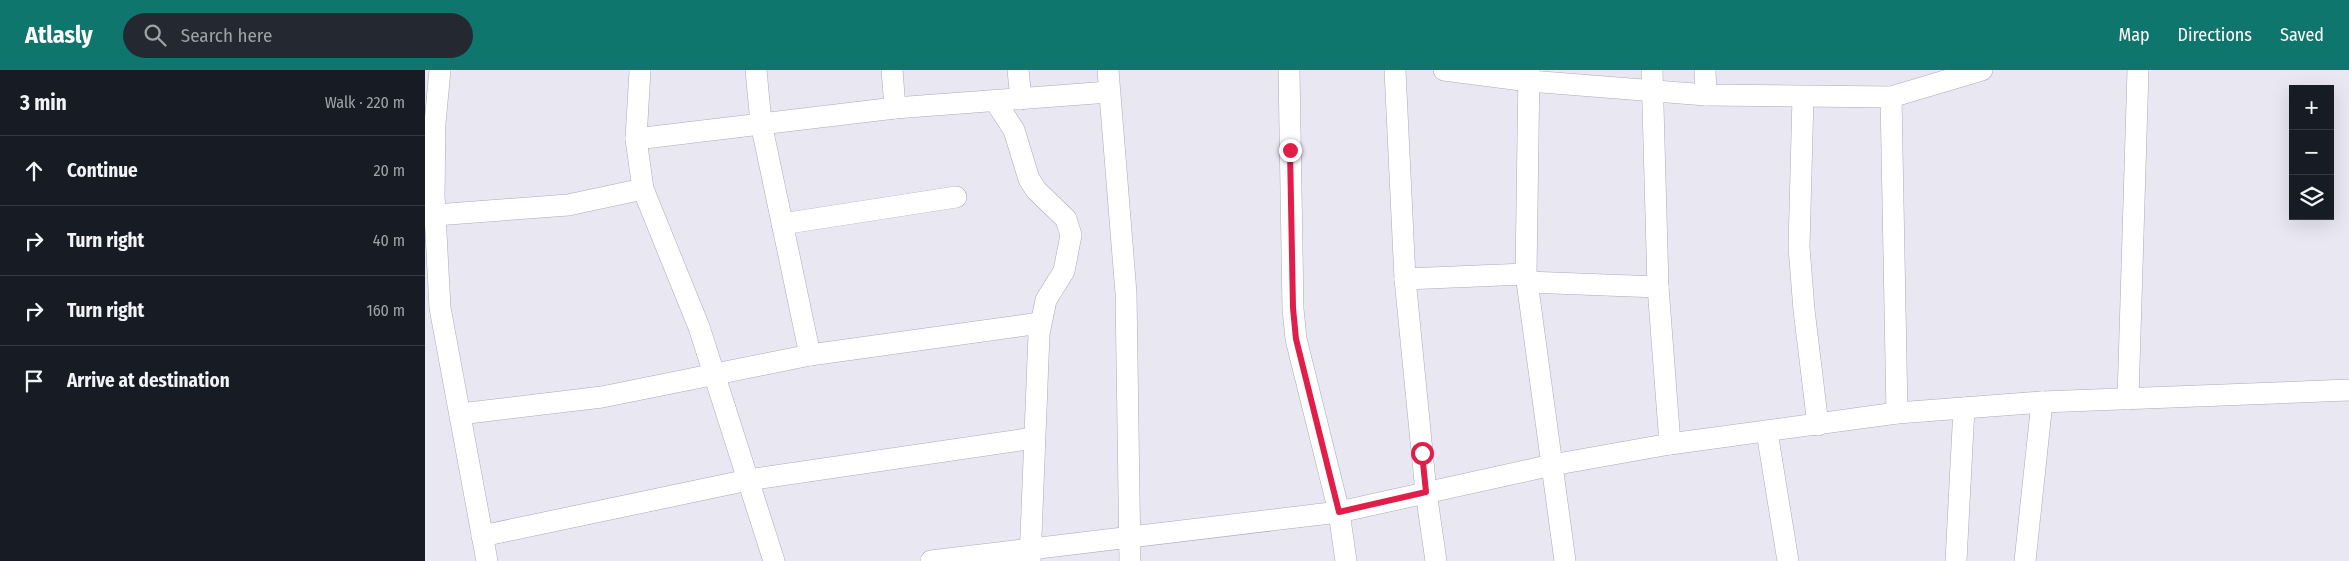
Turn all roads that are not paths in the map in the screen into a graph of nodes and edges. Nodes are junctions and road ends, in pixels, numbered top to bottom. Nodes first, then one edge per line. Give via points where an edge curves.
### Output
1 (440, 70) edge
2 (640, 70) edge
3 (756, 70) edge
4 (892, 70) edge
5 (1018, 70) edge
6 (1108, 70) edge
7 (1289, 70) edge
8 (1395, 70) edge
9 (1444, 70) edge
10 (1705, 70) edge
11 (1982, 70) edge
12 (2138, 70) edge
13 (1529, 75) edge
14 (1652, 80) edge
15 (1109, 92) junction
16 (1706, 95) junction
17 (1803, 97) junction
18 (1891, 97) junction
19 (1021, 99) junction
20 (995, 101) junction
21 (895, 108) junction
22 (761, 123) junction
23 (636, 139) junction
24 (643, 189) junction
25 (956, 197) dead end
26 (431, 202) edge
27 (782, 224) junction
28 (1527, 278) junction
29 (1405, 279) junction
30 (1658, 287) junction
31 (432, 308) edge
32 (1040, 323) junction
33 (810, 355) junction
34 (713, 373) junction
35 (2349, 390) edge
36 (2128, 399) junction
37 (2042, 402) junction
38 (1964, 408) junction
39 (1897, 413) junction
40 (460, 414) junction
41 (1818, 425) junction
42 (1767, 432) junction
43 (1034, 438) junction
44 (1670, 444) junction
45 (1552, 465) junction
46 (748, 480) junction
47 (1426, 492) junction
48 (1339, 512) junction
49 (482, 536) junction
50 (1130, 536) junction
51 (1030, 555) edge
52 (487, 561) edge
53 (774, 561) edge
54 (931, 561) edge
55 (1130, 561) edge
56 (1346, 561) edge
57 (1436, 561) edge
58 (1565, 561) edge
59 (1788, 561) edge
60 (1956, 561) edge
61 (2025, 561) edge

1 - 26 street
2 - 23 street
3 - 22 street
4 - 21 street
5 - 19 street
6 - 15 street
7 - 48 street via 1296,339
8 - 29 street
9 - 13 street
10 - 16 street
11 - 18 street
12 - 36 street
13 - 14 street
13 - 28 street
14 - 16 street
14 - 30 street
15 - 19 street
15 - 50 street via 1126,293
16 - 17 street
17 - 18 street
17 - 41 street via 1799,247
18 - 39 street
19 - 20 street
20 - 21 street
20 - 32 street via 1014,130 1029,178 1036,190 1066,220 1071,235 1064,271 1046,300
21 - 22 street
22 - 23 street
22 - 27 street
23 - 24 street
24 - 26 street via 568,205
24 - 34 street via 699,327
25 - 27 street
26 - 31 street
27 - 33 street
28 - 29 street
28 - 30 street
28 - 45 street
29 - 47 street
30 - 44 street
31 - 40 street
32 - 33 street
32 - 43 street
33 - 34 street
34 - 40 street via 602,397
34 - 46 street
35 - 36 street
36 - 37 street
37 - 38 street
37 - 61 street
38 - 39 street
38 - 60 street
39 - 41 street
40 - 49 street
41 - 42 street
42 - 44 street
42 - 59 street
43 - 46 street
43 - 51 street
44 - 45 street
45 - 47 street
45 - 58 street
46 - 49 street
46 - 53 street
47 - 48 street
47 - 57 street
48 - 50 street
48 - 56 street
49 - 52 street
50 - 51 street
50 - 55 street
51 - 54 street

